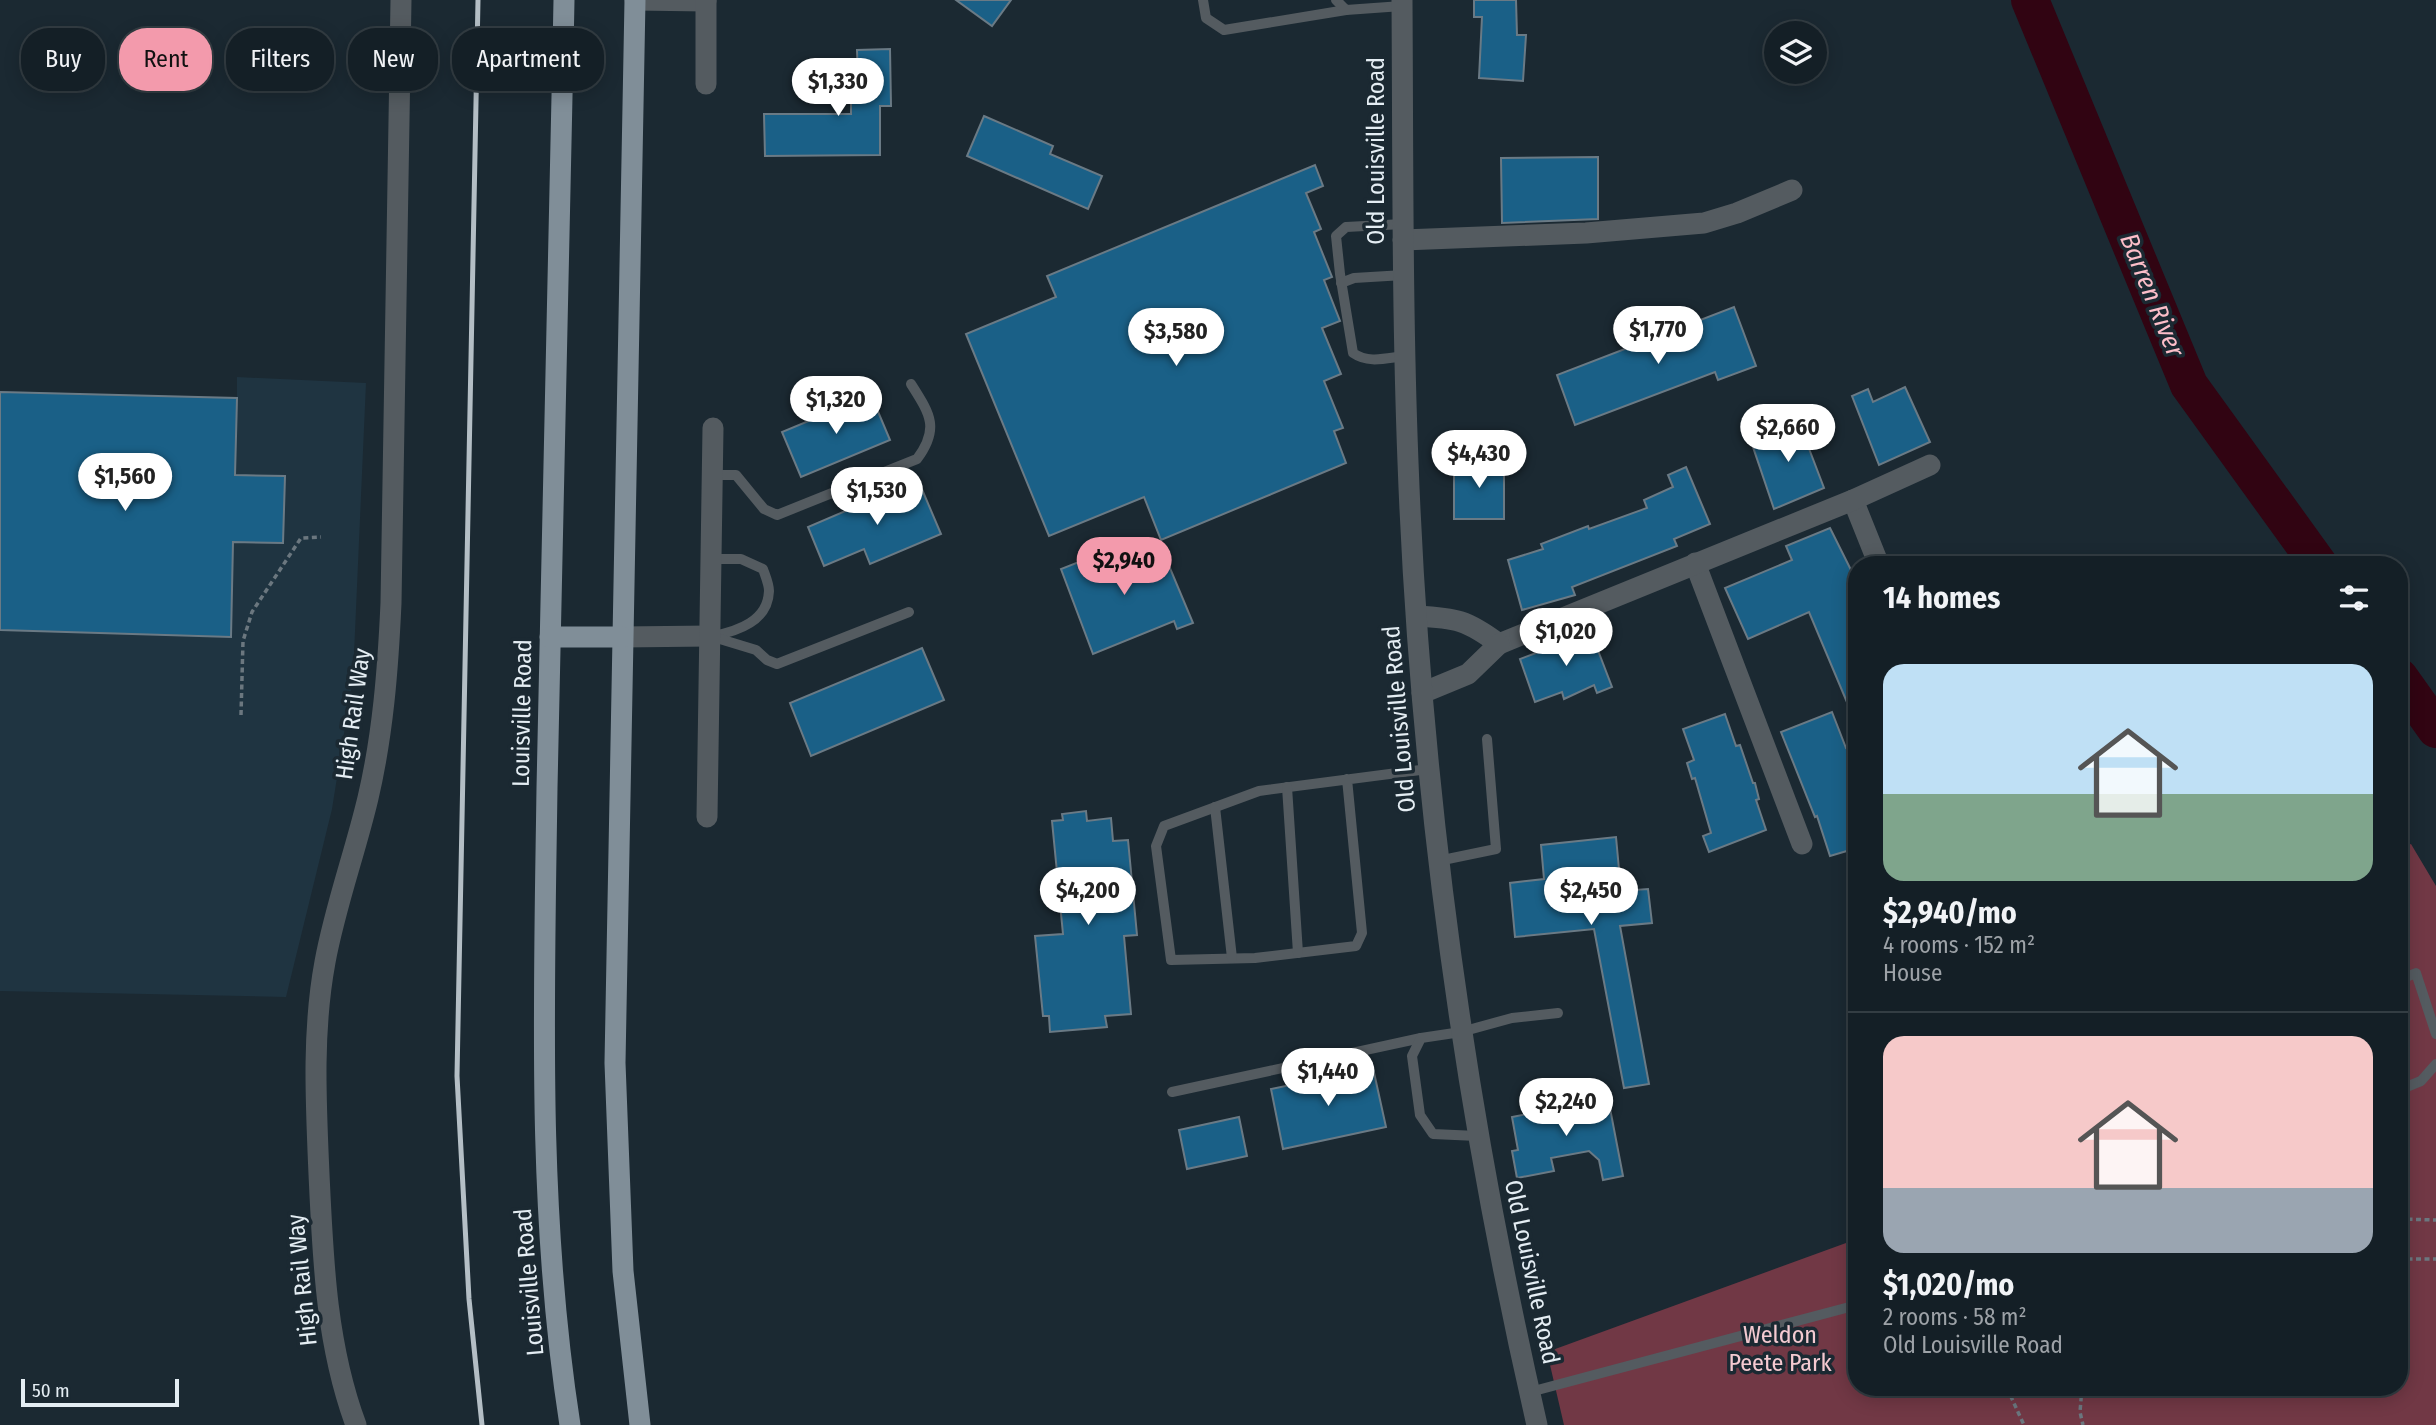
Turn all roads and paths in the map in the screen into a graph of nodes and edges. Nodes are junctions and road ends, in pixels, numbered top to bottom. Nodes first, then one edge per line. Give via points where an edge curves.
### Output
1 (401, 0) edge
2 (564, 0) edge
3 (635, 0) edge
4 (1203, 0) edge
5 (1336, 0) edge
6 (706, 1) edge
7 (1402, 3) edge
8 (1346, 10) junction
9 (706, 84) dead end
10 (1793, 190) dead end
11 (1403, 232) junction
12 (1404, 275) junction
13 (1341, 283) junction
14 (1405, 356) junction
15 (911, 384) dead end
16 (713, 428) dead end
17 (1930, 465) dead end
18 (712, 475) junction
19 (1853, 500) junction
20 (321, 537) dead end
21 (1875, 556) edge
22 (711, 559) junction
23 (1695, 563) junction
24 (909, 612) dead end
25 (1417, 616) junction
26 (710, 636) junction
27 (550, 637) junction
28 (622, 637) junction
29 (1499, 644) junction
30 (1422, 693) junction
31 (241, 715) dead end
32 (1487, 739) dead end
33 (1429, 769) junction
34 (1347, 779) junction
35 (1287, 787) junction
36 (1215, 807) junction
37 (707, 817) dead end
38 (1802, 844) dead end
39 (1438, 860) junction
40 (1298, 953) junction
41 (1232, 958) junction
42 (2408, 976) edge
43 (1558, 1013) dead end
44 (1461, 1031) junction
45 (2436, 1034) edge
46 (1420, 1038) junction
47 (2436, 1064) edge
48 (2408, 1086) edge
49 (1172, 1092) dead end
50 (1477, 1136) junction
51 (2408, 1219) edge
52 (2436, 1220) edge
53 (2408, 1259) edge
54 (2436, 1259) edge
55 (1848, 1307) edge
56 (1530, 1392) junction
57 (2011, 1396) edge
58 (2081, 1396) edge
59 (356, 1425) edge
60 (570, 1425) edge
61 (640, 1425) edge
62 (1537, 1425) edge
63 (2024, 1425) edge
64 (2083, 1425) edge

1 - 59 street, High Rail Way via 386,685 369,795 325,961 317,1028 317,1134 326,1288 338,1367
2 - 27 main road, Louisville Road
3 - 6 street
3 - 28 main road
4 - 8 lane via 1206,18 1224,30
5 - 8 lane
6 - 9 street
7 - 8 lane
7 - 11 street, Old Louisville Road
10 - 11 street via 1704,223 1586,233
11 - 12 street, Old Louisville Road
11 - 13 lane via 1346,227 1336,236
12 - 13 lane
12 - 14 street, Old Louisville Road
13 - 14 lane via 1353,352 1362,359
14 - 25 street, Old Louisville Road
15 - 18 lane via 930,414 930,443 918,459 778,515 764,509 736,475
16 - 18 street
17 - 19 street
18 - 22 street
19 - 21 street
19 - 23 street
20 - 31 path via 301,538 253,612 243,641
22 - 26 street
22 - 26 lane via 741,559 763,569 769,591 761,615 737,631
23 - 29 street
23 - 38 street
24 - 26 lane via 777,664 756,650
25 - 29 street via 1451,618 1477,627
25 - 30 street, Old Louisville Road
26 - 28 street
26 - 37 street
27 - 28 main road
27 - 60 main road, Louisville Road via 546,1173
28 - 61 main road via 616,1130 623,1271
29 - 30 street via 1468,674
30 - 33 street, Old Louisville Road
32 - 39 lane via 1496,849
33 - 34 lane
33 - 39 street, Old Louisville Road
34 - 35 lane
34 - 40 lane via 1362,933 1356,946
35 - 36 lane via 1259,791
35 - 40 lane
36 - 41 lane
36 - 41 lane via 1164,826 1156,846 1171,960
39 - 44 street, Old Louisville Road
40 - 41 lane
42 - 45 lane via 2416,973
43 - 44 lane
44 - 46 lane
44 - 50 street, Old Louisville Road
46 - 49 lane
46 - 50 lane via 1412,1055 1420,1115 1433,1134
47 - 48 lane
50 - 56 street, Old Louisville Road
51 - 52 path
53 - 54 path
55 - 56 lane
56 - 62 street, Old Louisville Road
57 - 63 path
58 - 64 path

